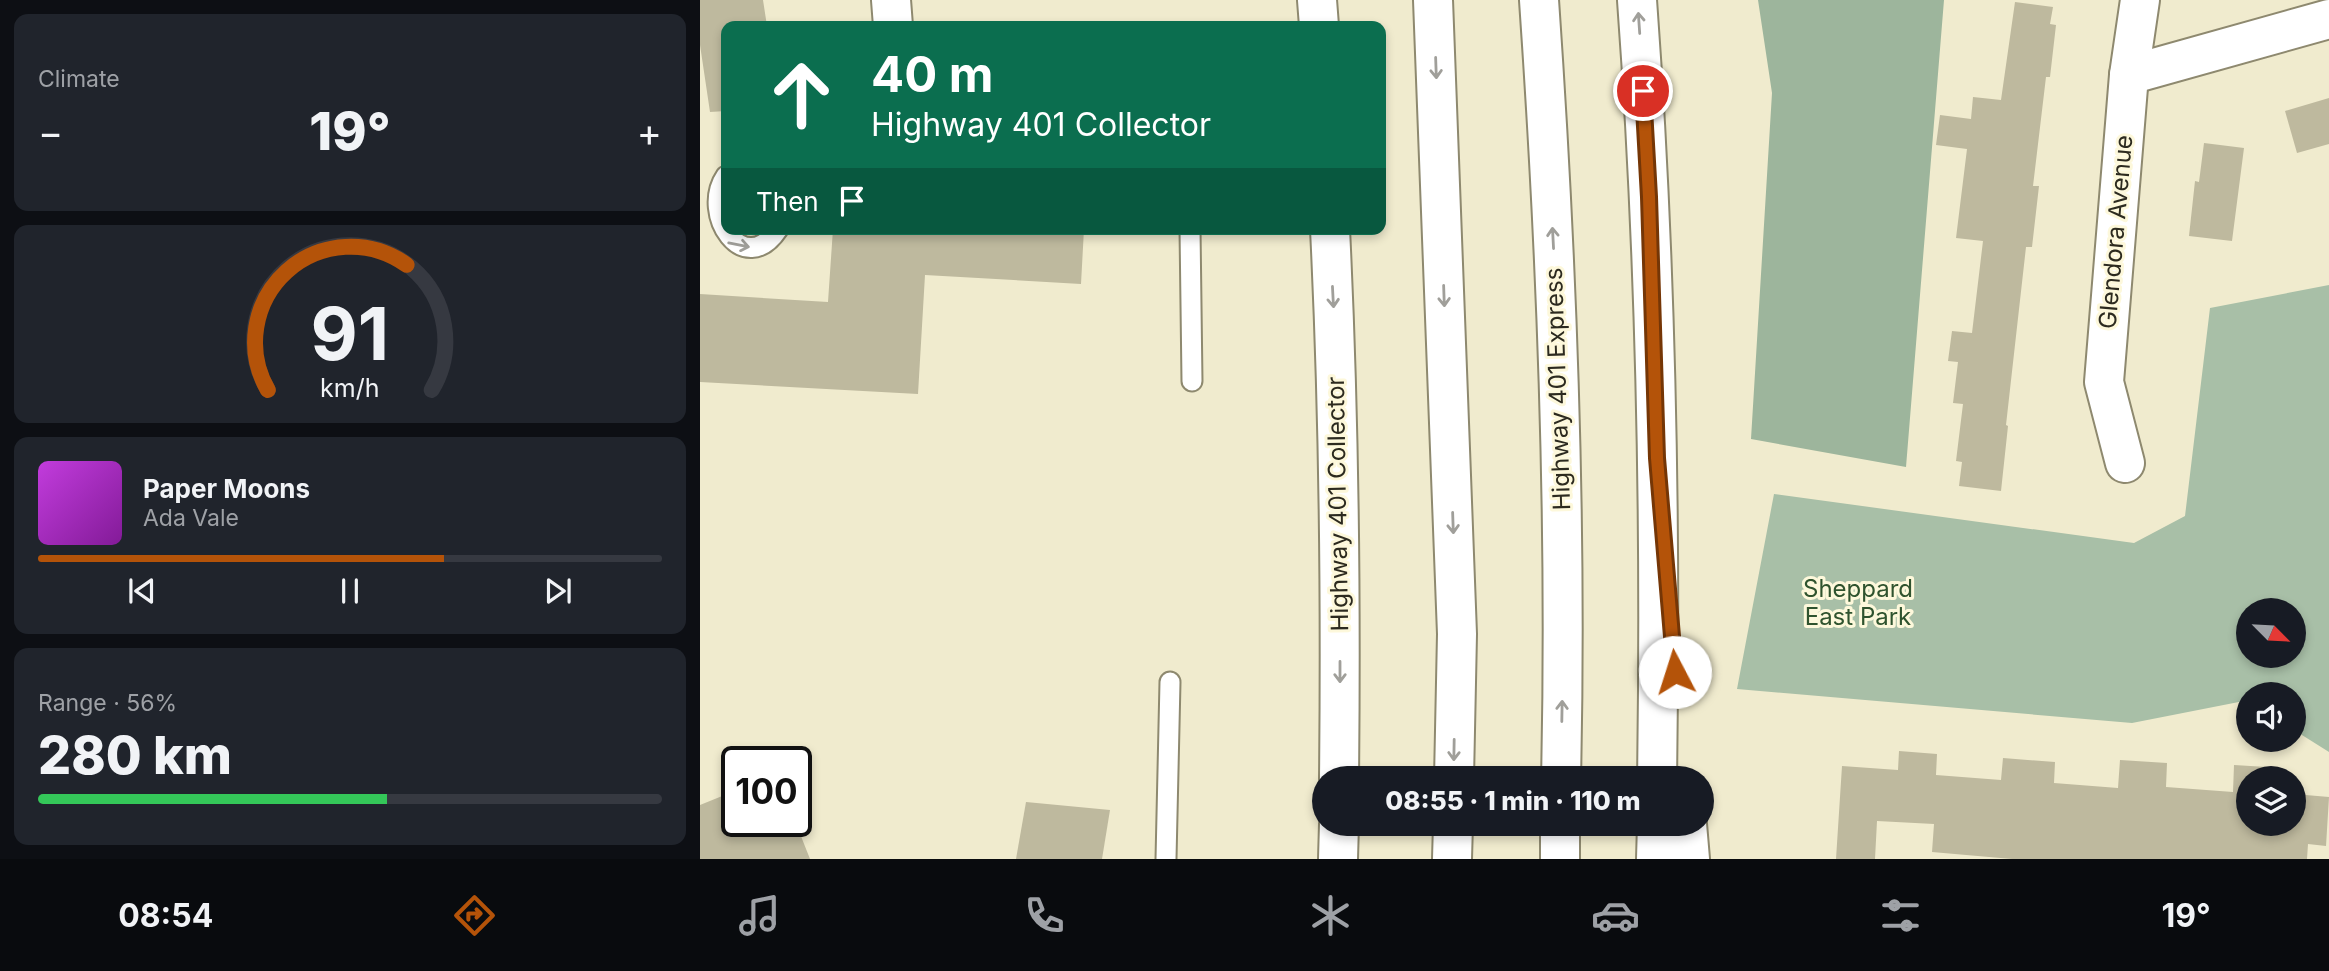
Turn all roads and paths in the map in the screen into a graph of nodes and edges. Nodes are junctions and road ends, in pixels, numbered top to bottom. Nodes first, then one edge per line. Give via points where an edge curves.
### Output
1 (891, 0) edge
2 (1317, 0) edge
3 (1433, 0) edge
4 (1539, 0) edge
5 (1637, 0) edge
6 (2140, 0) edge
7 (2329, 19) edge
8 (893, 21) edge
9 (1319, 21) edge
10 (2129, 75) junction
11 (721, 181) edge
12 (705, 222) edge
13 (772, 235) edge
14 (1190, 235) edge
15 (1330, 235) edge
16 (1192, 381) dead end
17 (1657, 458) junction
18 (2125, 463) dead end
19 (1170, 682) dead end
20 (1339, 766) edge
21 (1454, 766) edge
22 (1561, 766) edge
23 (1657, 766) edge
24 (1682, 766) edge
25 (1339, 836) edge
26 (1453, 836) edge
27 (1560, 836) edge
28 (1657, 836) edge
29 (1688, 836) edge
30 (1166, 859) edge
31 (1338, 859) edge
32 (1452, 859) edge
33 (1560, 859) edge
34 (1656, 859) edge
35 (1690, 859) edge

1 - 8 main road
2 - 9 main road
3 -> 21 main road via 1457,634
22 -> 4 main road, Highway 401 Express via 1558,392
17 -> 5 main road
6 - 10 main road, Glendora Avenue
7 - 10 main road
10 - 18 main road, Glendora Avenue via 2104,382
11 - 12 lane via 710,197
12 -> 13 lane via 738,247 764,244
14 - 16 lane
15 -> 20 main road, Highway 401 Collector
17 - 23 main road
17 - 24 main road
19 - 30 lane
25 - 31 main road
26 - 32 main road
27 - 33 main road
28 - 34 main road
29 - 35 main road

